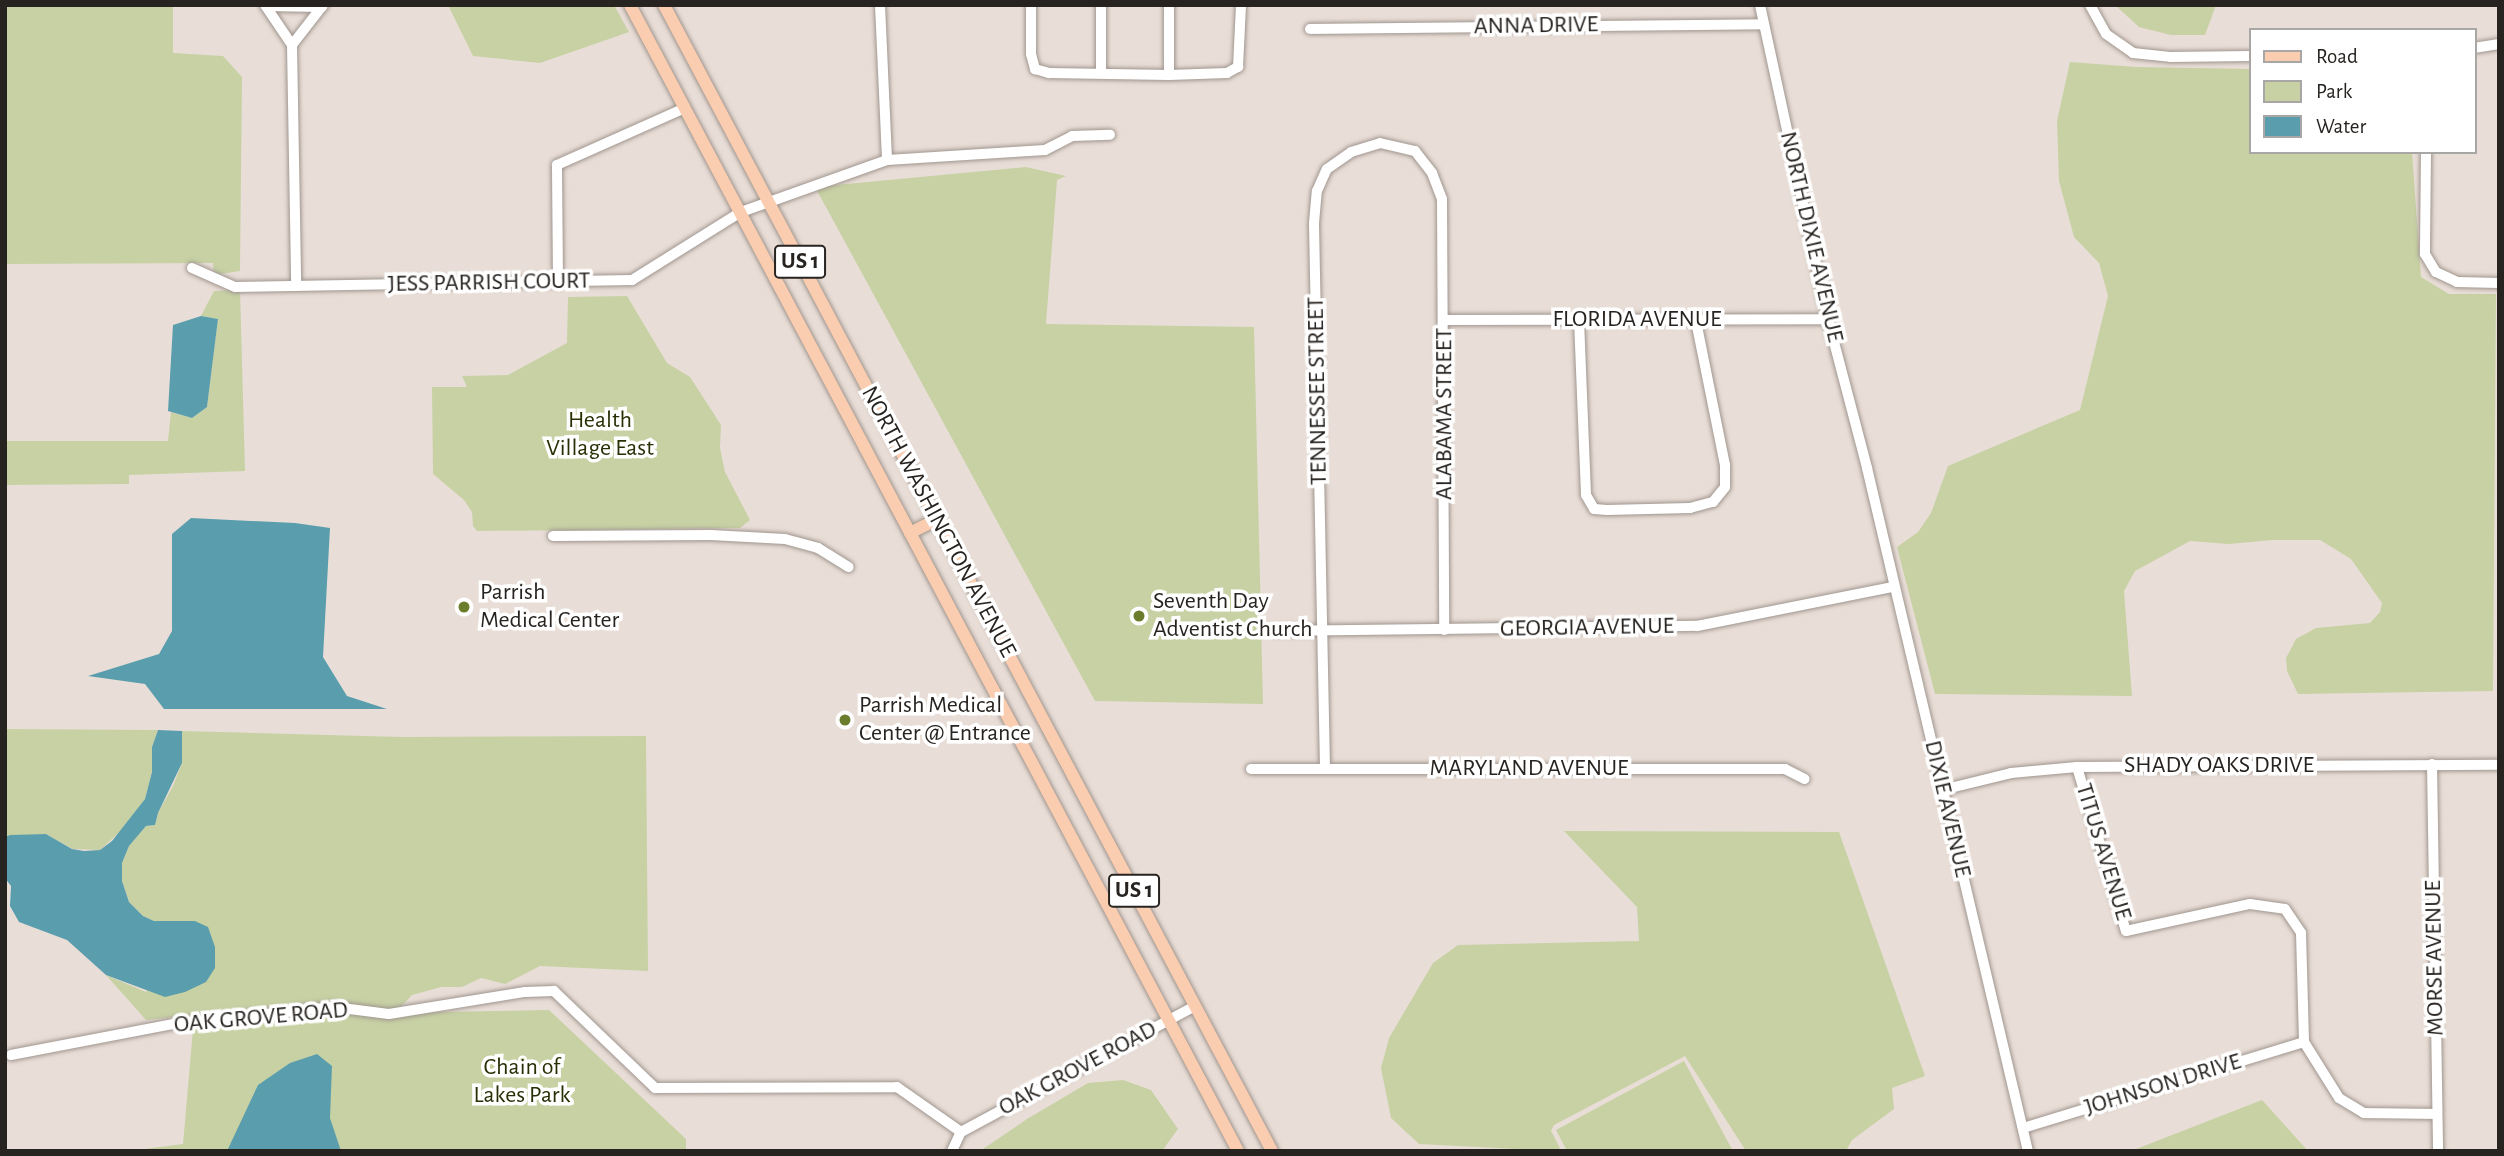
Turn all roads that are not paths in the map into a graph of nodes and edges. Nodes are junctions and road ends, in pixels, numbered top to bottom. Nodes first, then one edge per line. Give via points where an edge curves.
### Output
1 (630, 5) edge
2 (664, 5) edge
3 (880, 5) edge
4 (1031, 5) edge
5 (1101, 5) edge
6 (1169, 5) edge
7 (1241, 5) edge
8 (1760, 5) edge
9 (2090, 5) edge
10 (266, 6) edge
11 (323, 6) edge
12 (1763, 24) junction
13 (1310, 29) dead end
14 (2499, 44) edge
15 (292, 45) junction
16 (2476, 48) edge
17 (2248, 56) edge
18 (1101, 74) junction
19 (1169, 75) junction
20 (685, 107) junction
21 (1110, 135) dead end
22 (2426, 154) edge
23 (887, 160) junction
24 (1442, 199) joint
25 (768, 202) junction
26 (741, 212) junction
27 (192, 268) dead end
28 (558, 282) junction
29 (2499, 283) edge
30 (296, 286) junction
31 (1828, 318) junction
32 (1445, 320) junction
33 (1579, 320) junction
34 (1696, 321) junction
35 (1867, 468) joint
36 (937, 519) junction
37 (910, 533) junction
38 (553, 536) dead end
39 (849, 567) dead end
40 (1894, 587) junction
41 (1444, 630) junction
42 (1276, 631) dead end
43 (1324, 631) junction
44 (2432, 764) junction
45 (2499, 765) edge
46 (2077, 767) junction
47 (1325, 768) junction
48 (1251, 769) dead end
49 (1805, 779) dead end
50 (1942, 790) junction
51 (1195, 1006) junction
52 (1169, 1020) junction
53 (2304, 1042) junction
54 (11, 1055) dead end
55 (2437, 1114) junction
56 (2023, 1128) junction
57 (961, 1132) junction
58 (952, 1151) edge
59 (1238, 1151) edge
60 (1272, 1151) edge
61 (2028, 1151) edge
62 (2438, 1151) edge

1 - 20 main road, NORTH WASHINGTON AVENUE / US 1
2 - 25 main road, NORTH WASHINGTON AVENUE / US 1
3 - 23 street
4 - 18 street via 1035,69 1049,74
5 - 18 street
6 - 19 street
7 - 19 street via 1238,67 1227,74
8 - 12 street, NORTH DIXIE AVENUE
9 - 17 street via 2106,34 2133,53
10 - 11 street
10 - 15 street
11 - 15 street
12 - 13 street, ANNA DRIVE
12 - 31 street, NORTH DIXIE AVENUE
14 - 16 street
15 - 30 street
18 - 19 street
20 - 26 main road, NORTH WASHINGTON AVENUE / US 1
20 - 28 street via 557,165
21 - 23 street, JESS PARRISH COURT via 1072,136 1045,150
22 - 29 street via 2425,254 2435,272 2457,282
23 - 25 street, JESS PARRISH COURT
24 - 32 street, ALABAMA STREET
24 - 43 street, TENNESSEE STREET via 1432,173 1415,151 1380,143 1351,152 1326,169 1317,191 1314,223
25 - 26 street, JESS PARRISH COURT
25 - 36 main road, NORTH WASHINGTON AVENUE / US 1
26 - 28 street, JESS PARRISH COURT via 632,280
26 - 37 main road, NORTH WASHINGTON AVENUE / US 1
27 - 30 street, JESS PARRISH COURT via 235,287
28 - 30 street, JESS PARRISH COURT
31 - 34 street, FLORIDA AVENUE
31 - 35 street, NORTH DIXIE AVENUE
32 - 33 street, FLORIDA AVENUE
32 - 41 street, ALABAMA STREET
33 - 34 street, FLORIDA AVENUE
33 - 34 street via 1586,495 1594,509 1607,510 1690,508 1713,502 1725,487 1725,465
35 - 40 street, DIXIE AVENUE
36 - 37 main road
36 - 51 main road, NORTH WASHINGTON AVENUE / US 1
37 - 52 main road, NORTH WASHINGTON AVENUE / US 1
38 - 39 street via 785,539 818,548
40 - 41 street, GEORGIA AVENUE via 1697,626
40 - 50 street, DIXIE AVENUE
41 - 43 street, GEORGIA AVENUE
42 - 43 street, GEORGIA AVENUE
43 - 47 street, TENNESSEE STREET
44 - 45 street, SHADY OAKS DRIVE
44 - 46 street, SHADY OAKS DRIVE
44 - 55 street, MORSE AVENUE
46 - 50 street, SHADY OAKS DRIVE via 2011,773
46 - 53 street, TITUS AVENUE via 2126,931 2250,904 2285,909 2301,933
47 - 48 street, MARYLAND AVENUE
47 - 49 street, MARYLAND AVENUE via 1785,769
50 - 56 street, DIXIE AVENUE
51 - 52 street, OAK GROVE ROAD
51 - 60 main road, NORTH WASHINGTON AVENUE / US 1
52 - 57 street, OAK GROVE ROAD
52 - 59 main road, NORTH WASHINGTON AVENUE / US 1
53 - 55 street via 2339,1098 2364,1113
53 - 56 street, JOHNSON DRIVE
54 - 57 street, OAK GROVE ROAD via 179,1023 334,1007 389,1014 554,991 655,1088 897,1087
55 - 62 street, MORSE AVENUE
56 - 61 street, DIXIE AVENUE
57 - 58 street

